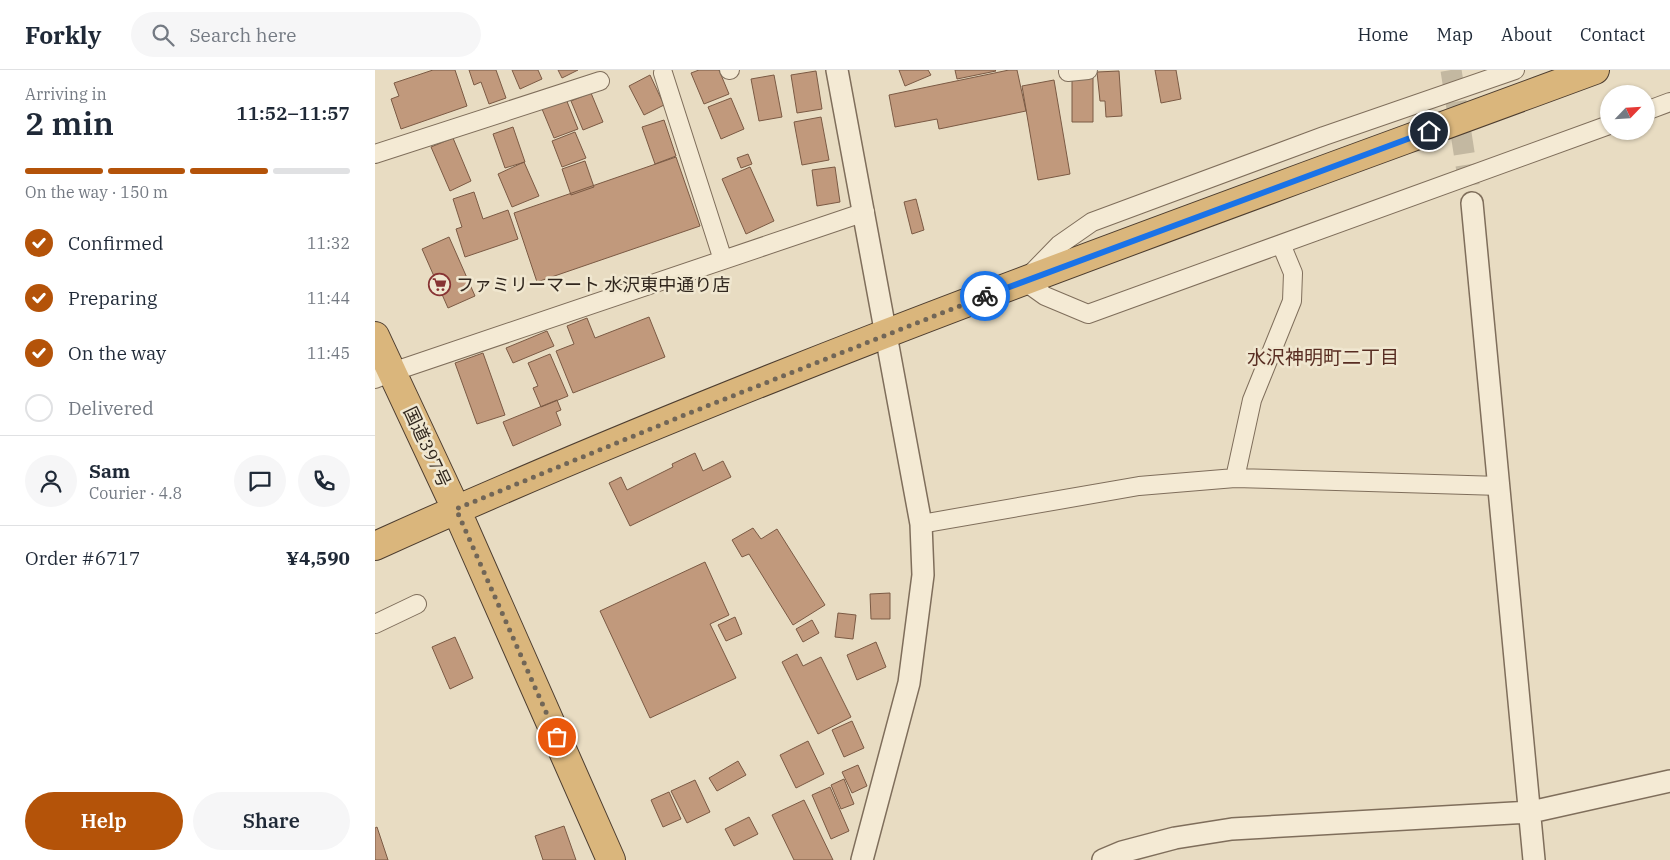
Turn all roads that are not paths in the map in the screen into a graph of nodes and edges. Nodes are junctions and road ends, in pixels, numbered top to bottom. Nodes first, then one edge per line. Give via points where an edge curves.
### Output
1 (837, 70) edge
2 (1088, 70) edge
3 (1515, 70) edge
4 (1595, 70) edge
5 (1068, 72) dead end
6 (663, 73) dead end
7 (600, 81) dead end
8 (1670, 102) edge
9 (1655, 108) edge
10 (1600, 128) edge
11 (375, 154) edge
12 (1472, 203) tunnel mouth
13 (865, 212) junction
14 (1281, 244) junction
15 (723, 260) junction
16 (1024, 281) junction
17 (885, 335) junction
18 (375, 336) edge
19 (383, 376) edge
20 (1235, 478) junction
21 (1500, 486) junction
22 (456, 509) junction
23 (921, 524) junction
24 (375, 546) edge
25 (417, 604) dead end
26 (375, 624) edge
27 (1670, 781) edge
28 (1531, 812) junction
29 (611, 860) edge
30 (862, 860) edge
31 (1103, 860) edge
32 (1534, 860) edge

1 - 13 street
2 - 5 street
3 - 16 street via 1324,136 1093,222 1059,245
4 - 16 highway
6 - 15 street
7 - 11 street
8 - 9 street
10 - 14 street
12 - 21 street
13 - 15 street
13 - 17 street
14 - 16 street via 1088,314 1045,296
14 - 20 street via 1293,273 1291,301 1252,400
15 - 19 street
16 - 17 highway
17 - 22 highway
17 - 23 street
18 - 19 highway, 国道397号
19 - 22 highway, 国道397号
20 - 21 street
20 - 23 street via 1139,486
21 - 28 street
22 - 24 highway
22 - 29 highway, 国道397号
23 - 30 street via 923,576 909,684
25 - 26 street
27 - 28 street
28 - 31 street via 1232,829 1175,838
28 - 32 street

